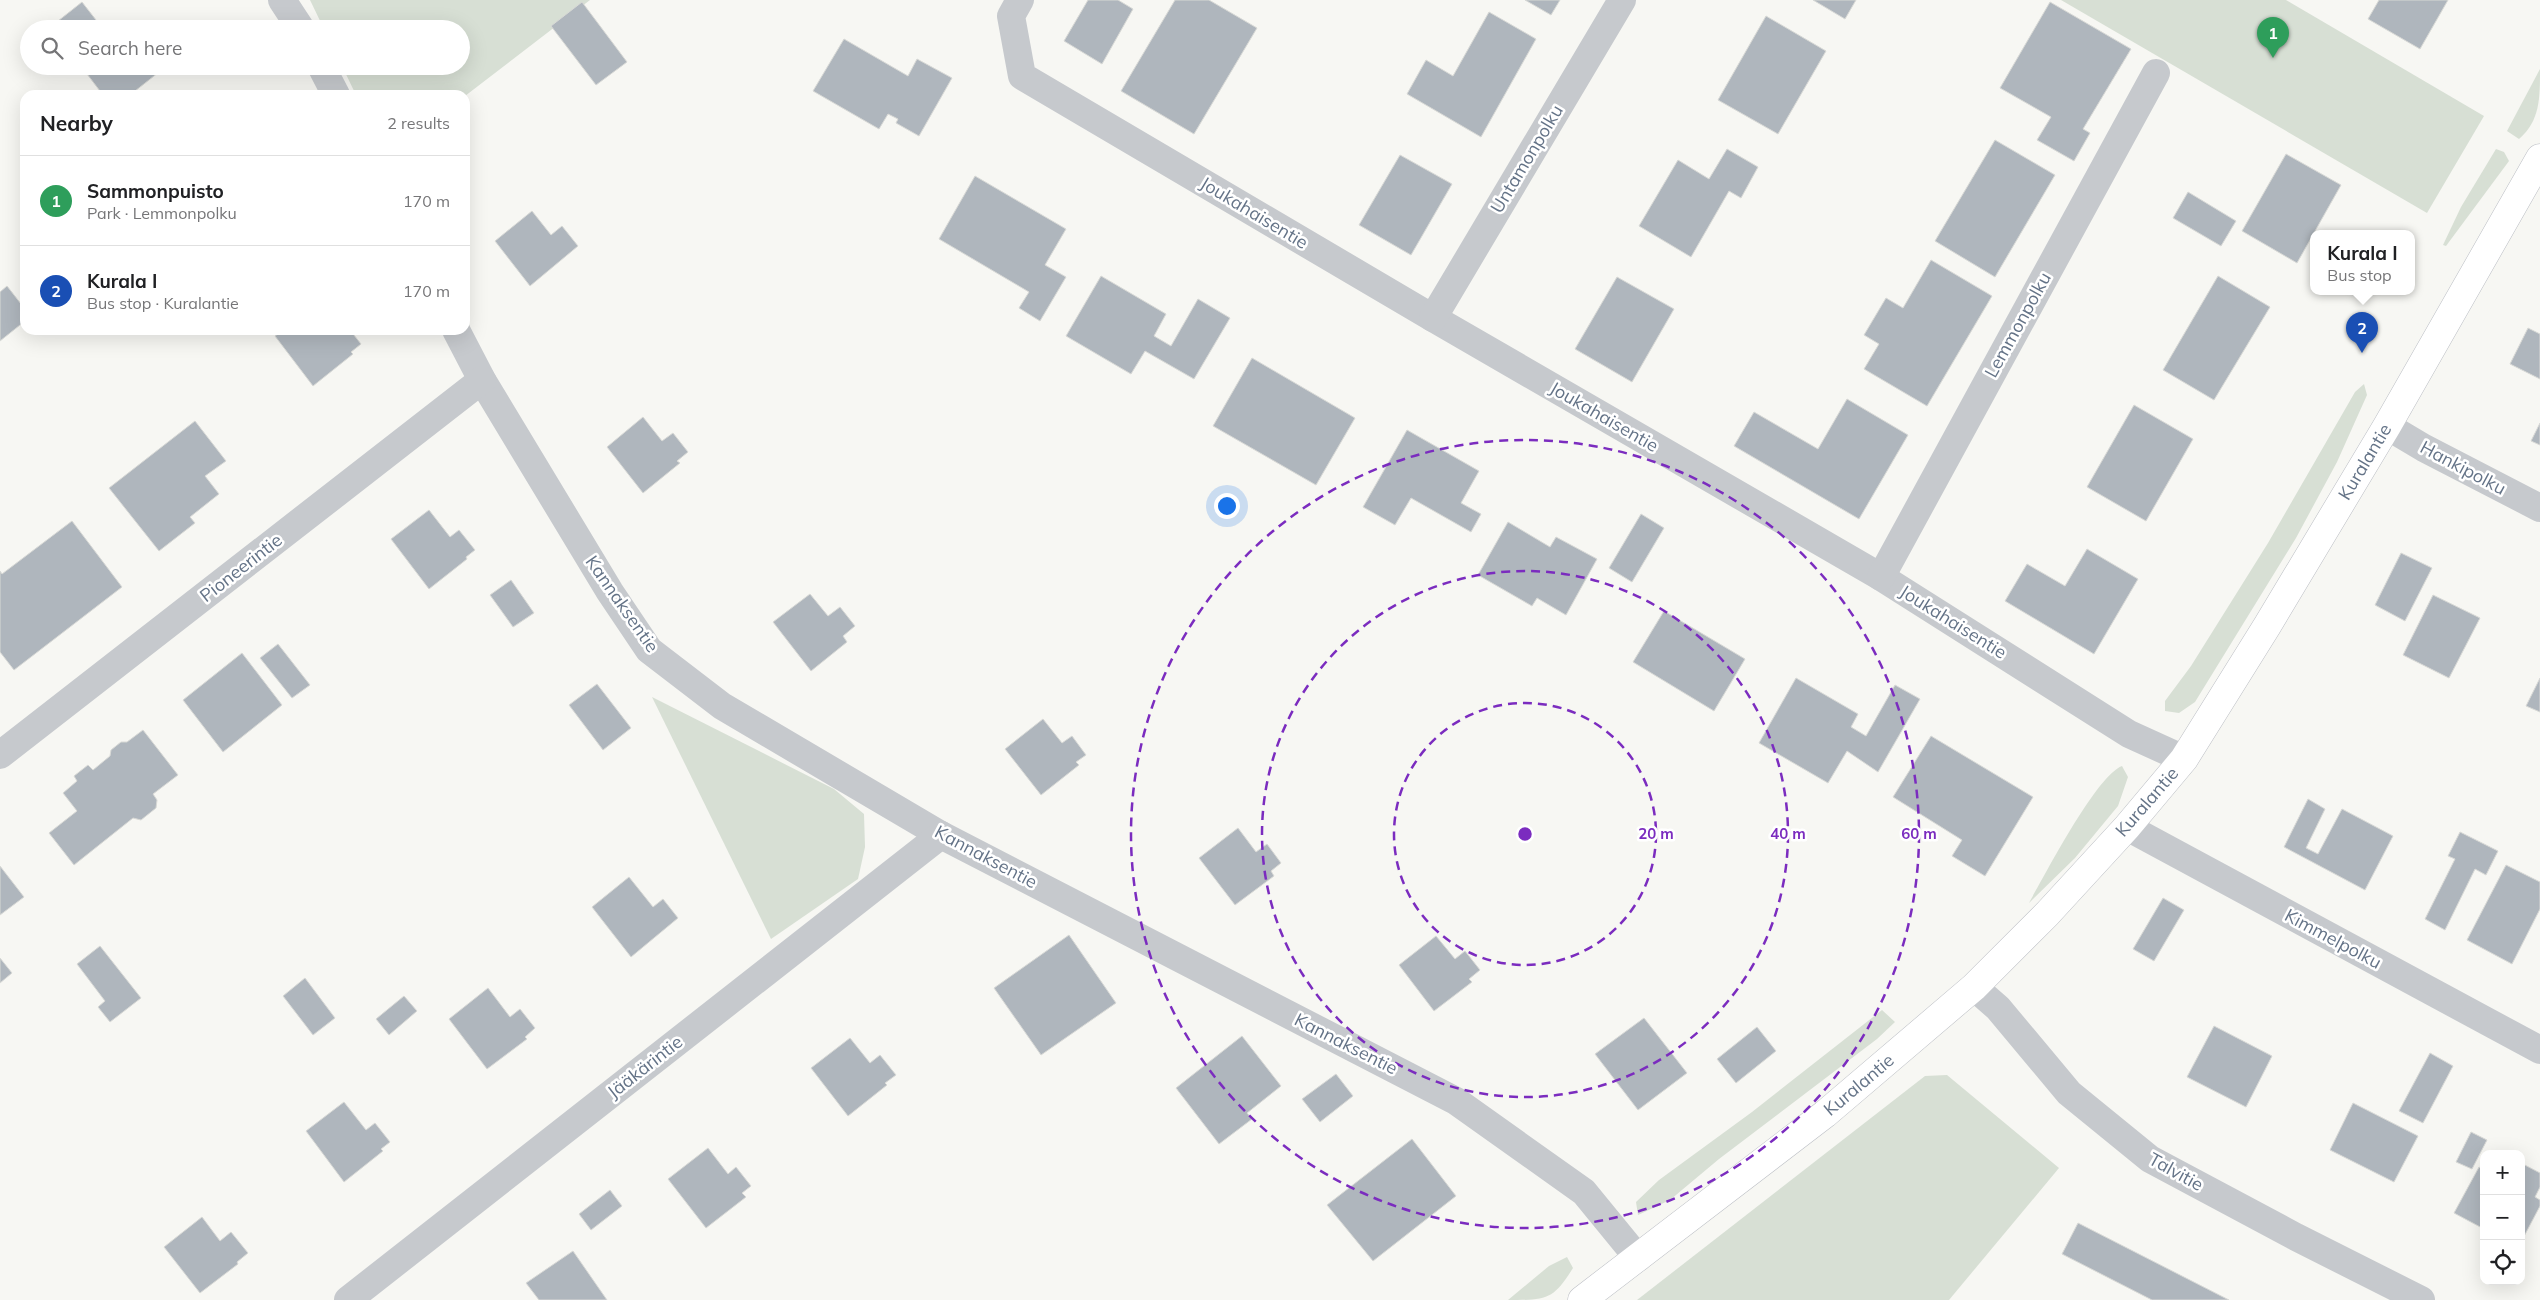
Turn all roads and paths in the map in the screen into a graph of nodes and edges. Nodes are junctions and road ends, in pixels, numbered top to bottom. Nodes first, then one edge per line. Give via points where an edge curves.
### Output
1 (282, 0) edge
2 (1020, 0) edge
3 (1622, 0) edge
4 (295, 20) edge
5 (2156, 73) dead end
6 (326, 75) edge
7 (333, 90) edge
8 (2540, 158) edge
9 (1432, 318) junction
10 (459, 335) edge
11 (482, 380) junction
12 (2387, 426) junction
13 (2540, 508) edge
14 (1881, 577) junction
15 (0, 755) edge
16 (2184, 759) junction
17 (2127, 827) junction
18 (941, 835) junction
19 (1974, 987) junction
20 (2540, 1050) edge
21 (1638, 1258) junction
22 (348, 1300) edge
23 (1582, 1300) edge
24 (2421, 1300) edge

1 - 4 street
2 - 9 street, Joukahaisentie via 1011,16 1022,76
3 - 9 street, Untamonpolku
5 - 14 street, Lemmonpolku
6 - 7 street
8 - 12 street, Kuralantie
9 - 14 street, Joukahaisentie
10 - 11 street, Kannaksentie
11 - 15 street, Pioneerintie
11 - 18 street, Kannaksentie via 610,592 649,650 722,706
12 - 13 street, Hankipolku
12 - 16 street, Kuralantie
14 - 16 street, Joukahaisentie via 2129,734
16 - 17 street, Kuralantie
17 - 19 street, Kuralantie
17 - 20 street, Kimmelpolku
18 - 21 street, Kannaksentie via 1456,1101 1584,1192
18 - 22 street, Jääkärintie
19 - 21 street, Kuralantie via 1825,1114
19 - 24 street, Talvitie via 1998,1008 2070,1093 2150,1159
21 - 23 street, Kuralantie

